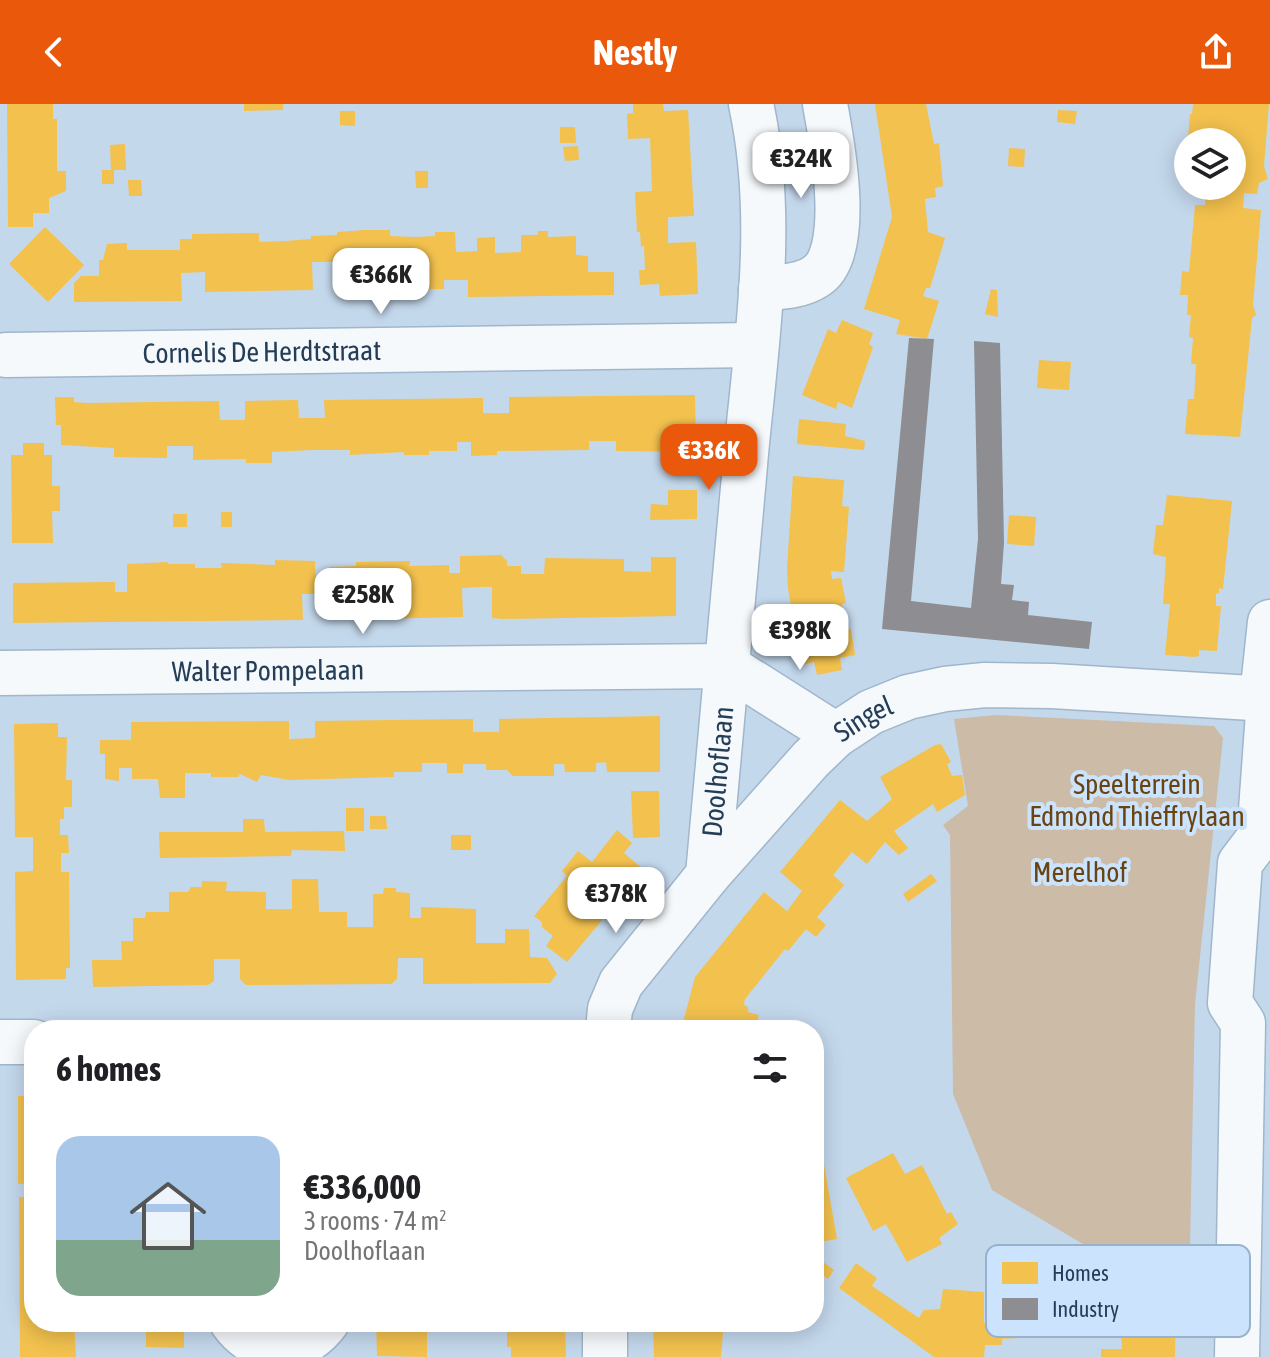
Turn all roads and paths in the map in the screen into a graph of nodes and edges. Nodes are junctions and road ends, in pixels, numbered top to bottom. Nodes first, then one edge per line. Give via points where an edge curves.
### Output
1 (751, 104) edge
2 (825, 104) edge
3 (761, 289) junction
4 (756, 345) junction
5 (2, 354) edge
6 (1270, 622) edge
7 (727, 666) junction
8 (0, 673) edge
9 (1269, 699) edge
10 (836, 735) junction
11 (708, 875) junction
12 (609, 1020) edge
13 (1256, 1024) edge
14 (0, 1042) edge
15 (24, 1042) edge
16 (1243, 1245) edge
17 (241, 1332) edge
18 (318, 1332) edge
19 (605, 1332) edge
20 (1238, 1337) edge
21 (605, 1357) edge
22 (1237, 1357) edge

1 - 3 street, Doolhoflaan via 761,184
2 - 3 street via 834,157 836,239 830,261 817,277
3 - 4 street, Doolhoflaan
4 - 5 street, Cornelis De Herdtstraat
4 - 7 street, Doolhoflaan
6 - 9 street via 1264,678
7 - 8 street, Walter Pompelaan
7 - 10 street, Doolhoflaan
7 - 11 street, Doolhoflaan
9 - 10 street, Singel via 1052,686 958,687 908,697 871,712
9 - 13 street via 1259,838 1240,863 1230,1003
10 - 11 street, Singel
11 - 12 street, Singel via 621,983
13 - 16 street
14 - 15 street
17 - 18 street via 251,1343 280,1351 308,1343
19 - 21 street
20 - 22 street

